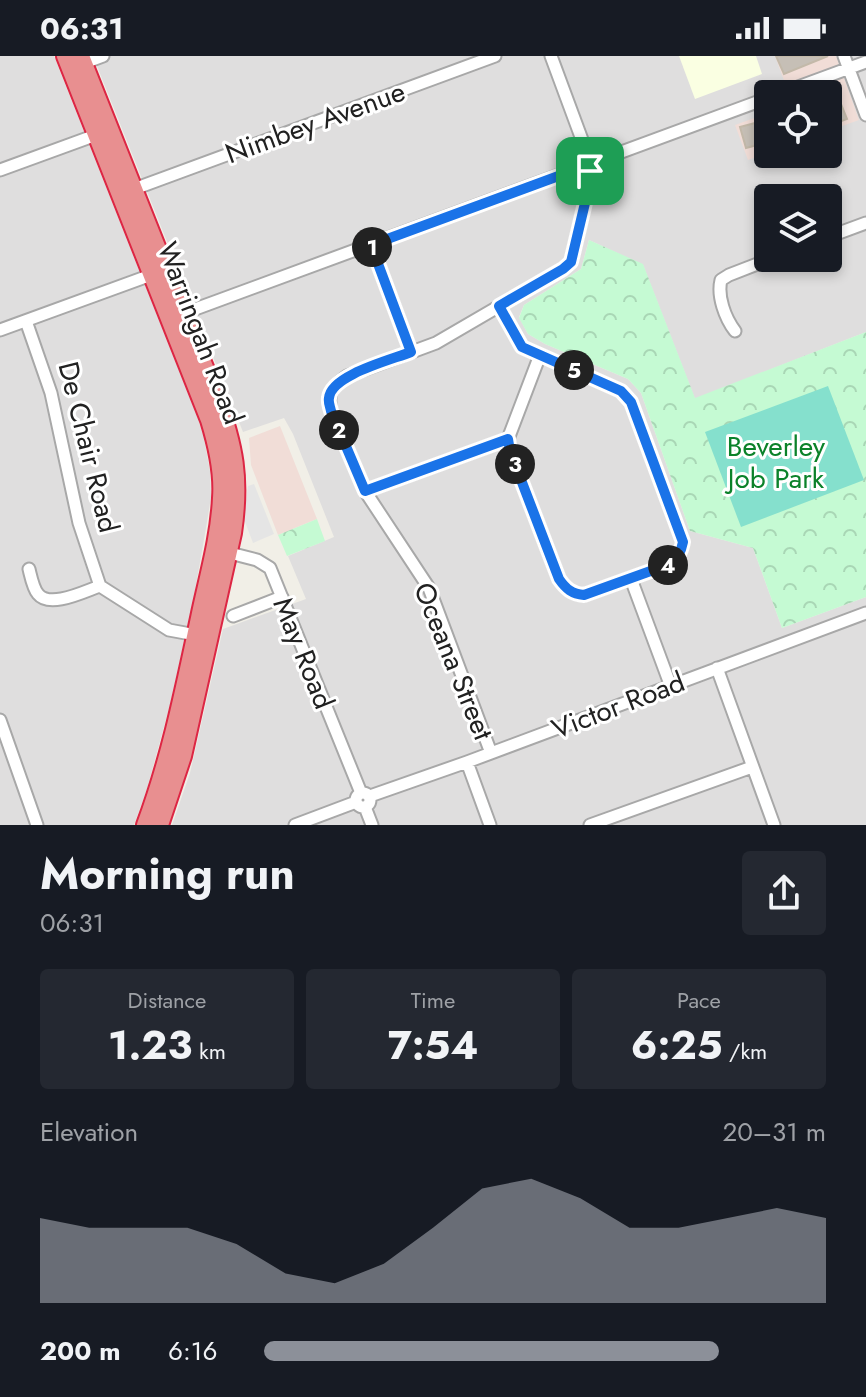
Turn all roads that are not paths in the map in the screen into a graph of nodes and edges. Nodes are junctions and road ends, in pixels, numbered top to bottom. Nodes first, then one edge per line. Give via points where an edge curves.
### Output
1 (103, 56) edge
2 (495, 56) edge
3 (551, 56) edge
4 (844, 56) edge
5 (75, 61) edge
6 (866, 62) edge
7 (848, 68) junction
8 (816, 80) edge
9 (754, 103) edge
10 (866, 115) edge
11 (96, 135) junction
12 (591, 164) junction
13 (0, 170) edge
14 (134, 189) junction
15 (866, 223) edge
16 (842, 232) edge
17 (371, 245) junction
18 (754, 265) edge
19 (151, 275) junction
20 (499, 306) junction
21 (177, 316) junction
22 (26, 321) junction
23 (0, 330) edge
24 (735, 331) dead end
25 (411, 352) junction
26 (540, 355) junction
27 (508, 439) junction
28 (365, 491) junction
29 (221, 550) junction
30 (29, 569) dead end
31 (631, 579) junction
32 (100, 586) junction
33 (282, 597) junction
34 (866, 613) edge
35 (233, 616) dead end
36 (203, 637) junction
37 (717, 668) junction
38 (670, 684) junction
39 (0, 720) edge
40 (491, 753) junction
41 (467, 762) junction
42 (752, 767) junction
43 (363, 799) junction
44 (37, 825) edge
45 (145, 825) edge
46 (160, 825) edge
47 (295, 825) edge
48 (372, 825) edge
49 (490, 825) edge
50 (590, 825) edge
51 (774, 825) edge

1 - 5 street
2 - 14 street, Nimbey Avenue
3 - 12 street
4 - 7 street
5 - 11 highway, Warringah Road
5 - 14 highway, Warringah Road
6 - 7 street
7 - 8 street
7 - 10 street
9 - 12 street
11 - 13 street
11 - 19 highway, Warringah Road
12 - 17 street
12 - 20 street, Oceana Street via 571,262
14 - 21 highway, Warringah Road
15 - 16 street
17 - 21 street
17 - 25 street
18 - 24 street via 721,280 727,320
19 - 21 highway, Warringah Road
19 - 22 street
20 - 25 street, Oceana Street
20 - 26 street via 522,347
21 - 29 highway, Warringah Road via 218,455
22 - 23 street
22 - 32 street, De Chair Road via 51,393 79,523
25 - 28 street, Oceana Street via 347,376 329,397
26 - 27 street
26 - 31 street via 621,391 631,402 683,542 670,564
27 - 28 street
27 - 31 street via 564,587 584,595
28 - 40 street, Oceana Street via 429,588
29 - 33 street, May Road via 270,568
29 - 36 highway, Warringah Road
30 - 32 street via 45,600
31 - 38 street
32 - 36 street via 169,630
33 - 35 street
33 - 43 street, May Road
34 - 37 street, Victor Road
36 - 45 highway, Warringah Road
36 - 46 highway, Warringah Road via 183,756
37 - 38 street, Victor Road
37 - 42 street
38 - 40 street, Victor Road
39 - 44 street
40 - 41 street, Victor Road
41 - 43 street, Victor Road
41 - 49 street, Oceana Street
42 - 50 street
42 - 51 street
43 - 47 street, Victor Road
43 - 48 street, May Road

